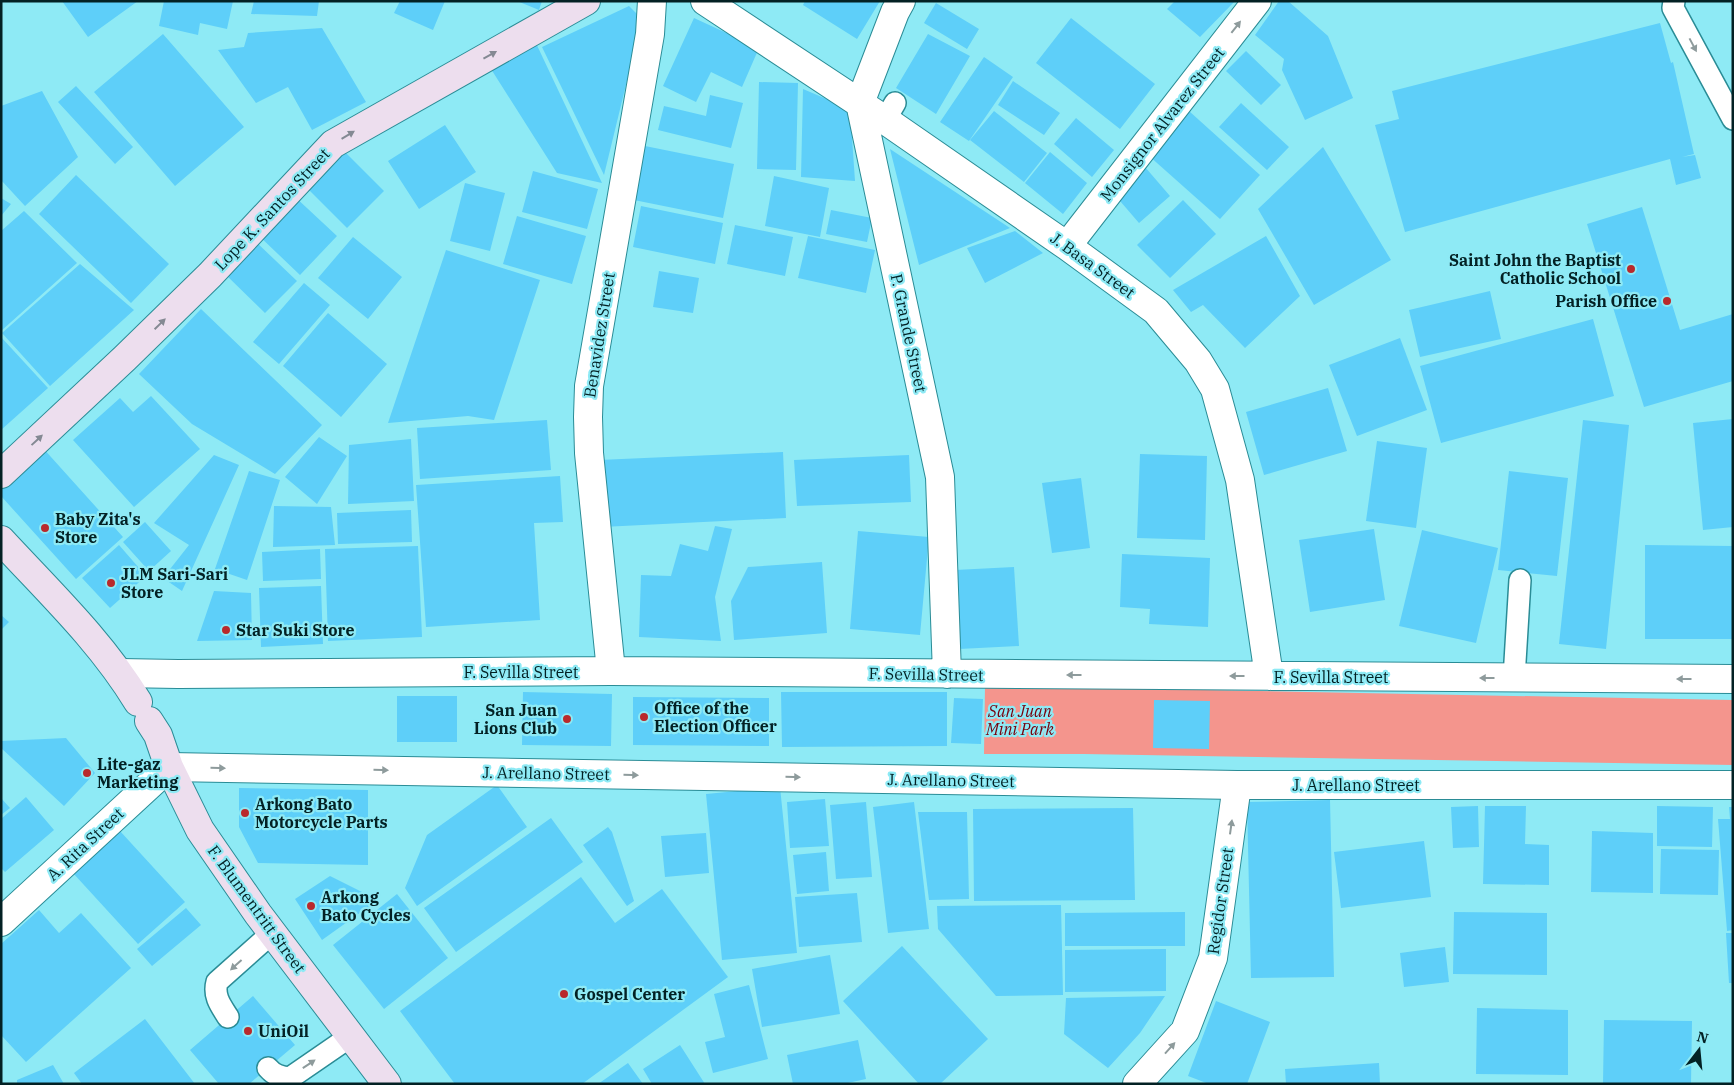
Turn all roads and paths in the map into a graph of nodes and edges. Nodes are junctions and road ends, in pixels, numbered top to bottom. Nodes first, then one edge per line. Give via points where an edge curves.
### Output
1 (586, 1) edge
2 (652, 1) edge
3 (705, 1) edge
4 (901, 1) edge
5 (1256, 1) edge
6 (1674, 1) edge
7 (860, 103) junction
8 (1733, 120) edge
9 (1068, 246) junction
10 (1, 474) edge
11 (1, 540) edge
12 (1520, 580) dead end
13 (611, 672) junction
14 (120, 673) junction
15 (947, 674) junction
16 (1269, 676) junction
17 (1514, 678) junction
18 (1733, 679) edge
19 (169, 767) junction
20 (1733, 784) edge
21 (1237, 785) junction
22 (1, 922) edge
23 (272, 932) junction
24 (228, 1017) dead end
25 (351, 1036) junction
26 (268, 1068) dead end
27 (387, 1084) edge
28 (1137, 1084) edge

10 -> 1 street, Lope K. Santos Street via 210,275 333,144
2 - 13 street, Benavidez Street via 650,34 589,386 589,453
3 - 7 street, J. Basa Street
4 - 7 street
9 -> 5 street, Monsignor Alvarez Street
6 -> 8 lane via 1673,8
7 - 9 street, J. Basa Street via 890,111
7 - 15 street, P. Grande Street via 940,477
9 - 16 street, J. Basa Street via 1156,311 1198,361 1215,389 1240,480
11 - 14 street, F. Blumentritt Street
12 - 17 lane
13 - 14 street, F. Sevilla Street
13 - 15 street, F. Sevilla Street
14 - 19 street, F. Blumentritt Street via 158,735
16 -> 15 street, F. Sevilla Street
17 -> 16 street, F. Sevilla Street
18 -> 17 street, F. Sevilla Street
19 -> 21 street, J. Arellano Street
19 - 22 street, A. Rita Street
19 - 23 street, F. Blumentritt Street via 200,830
20 - 21 street, J. Arellano Street
28 -> 21 street, Regidor Street via 1185,1031 1213,958
23 -> 24 lane via 217,982 218,1001
23 - 25 street, F. Blumentritt Street
26 -> 25 lane via 272,1073 290,1078
25 - 27 street, F. Blumentritt Street

